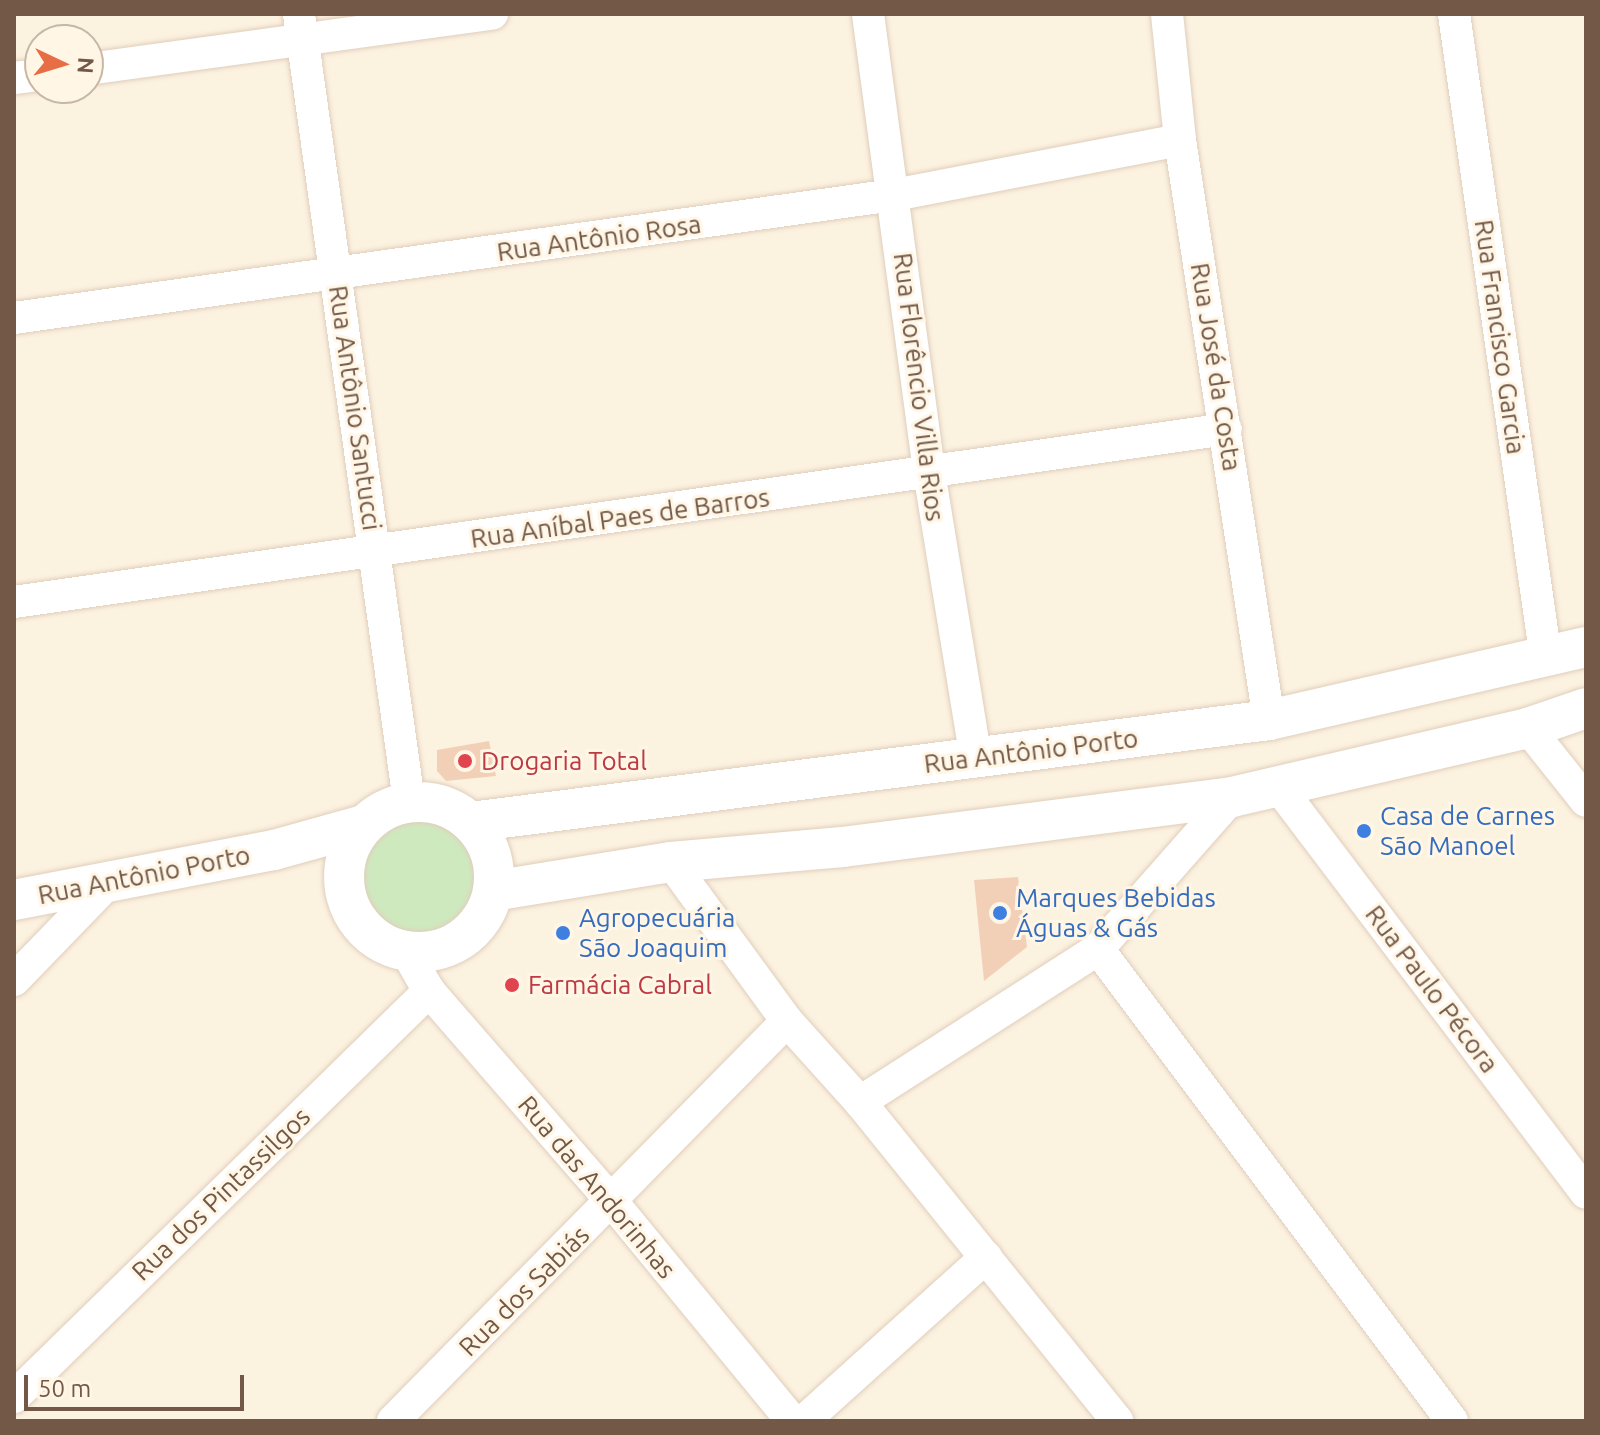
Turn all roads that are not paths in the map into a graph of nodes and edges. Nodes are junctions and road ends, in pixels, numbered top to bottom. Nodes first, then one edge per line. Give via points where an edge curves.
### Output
1 (492, 14) edge
2 (868, 14) edge
3 (1167, 14) edge
4 (1454, 14) edge
5 (301, 28) edge
6 (104, 66) edge
7 (1180, 140) junction
8 (894, 195) junction
9 (336, 277) junction
10 (14, 318) edge
11 (1226, 429) junction
12 (929, 472) junction
13 (375, 553) junction
14 (14, 602) edge
15 (1586, 647) edge
16 (1546, 659) junction
17 (1586, 708) edge
18 (1269, 720) junction
19 (1528, 728) junction
20 (976, 759) junction
21 (1278, 786) junction
22 (1232, 797) junction
23 (1586, 801) edge
24 (409, 802) junction
25 (471, 822) junction
26 (364, 825) junction
27 (274, 850) junction
28 (671, 862) junction
29 (111, 880) junction
30 (345, 890) junction
31 (493, 891) junction
32 (14, 900) edge
33 (1098, 949) junction
34 (406, 951) junction
35 (14, 980) edge
36 (429, 991) junction
37 (787, 1021) junction
38 (860, 1102) junction
39 (1586, 1193) edge
40 (613, 1203) junction
41 (986, 1257) junction
42 (14, 1397) edge
43 (393, 1421) edge
44 (792, 1421) edge
45 (804, 1421) edge
46 (1117, 1421) edge
47 (1452, 1421) edge

1 - 5 street
2 - 8 street, Rua Florêncio Villa Rios
3 - 7 street, Rua José da Costa
4 - 16 street, Rua Francisco Garcia
5 - 6 street
5 - 9 street, Rua Antônio Santucci
7 - 8 street, Rua Antônio Rosa
7 - 11 street, Rua José da Costa
8 - 9 street, Rua Antônio Rosa
8 - 12 street, Rua Florêncio Villa Rios
9 - 10 street, Rua Antônio Rosa
9 - 13 street, Rua Antônio Santucci
11 - 12 street, Rua Aníbal Paes de Barros
11 - 18 street, Rua José da Costa
12 - 13 street, Rua Aníbal Paes de Barros
12 - 20 street, Rua Florêncio Villa Rios
13 - 14 street, Rua Aníbal Paes de Barros
13 - 24 street, Rua Antônio Santucci
15 - 16 street, Rua Antônio Porto
16 - 18 street, Rua Antônio Porto
17 - 19 street
18 - 20 street, Rua Antônio Porto
19 - 21 street
19 - 23 street
20 - 25 street, Rua Antônio Porto
21 - 22 street
21 - 39 street, Rua Paulo Pécora
22 - 28 street via 842,847
22 - 33 street
24 - 25 street via 442,804
24 - 26 street via 377,813
25 - 31 street via 490,853
26 - 27 street, Rua Antônio Porto
26 - 30 street via 346,854
27 - 29 street, Rua Antônio Porto
27 - 30 street, Rua Antônio Porto
28 - 31 street
28 - 37 street
29 - 32 street, Rua Antônio Porto
29 - 35 street
30 - 34 street via 350,908 373,937
31 - 34 street via 476,926 461,939 425,952
33 - 38 street
33 - 47 street
34 - 36 street, Rua das Andorinhas
36 - 40 street, Rua das Andorinhas
36 - 42 street, Rua dos Pintassilgos
37 - 38 street
37 - 40 street, Rua dos Sabiás
38 - 41 street
40 - 43 street, Rua dos Sabiás
40 - 44 street, Rua das Andorinhas
41 - 45 street
41 - 46 street

